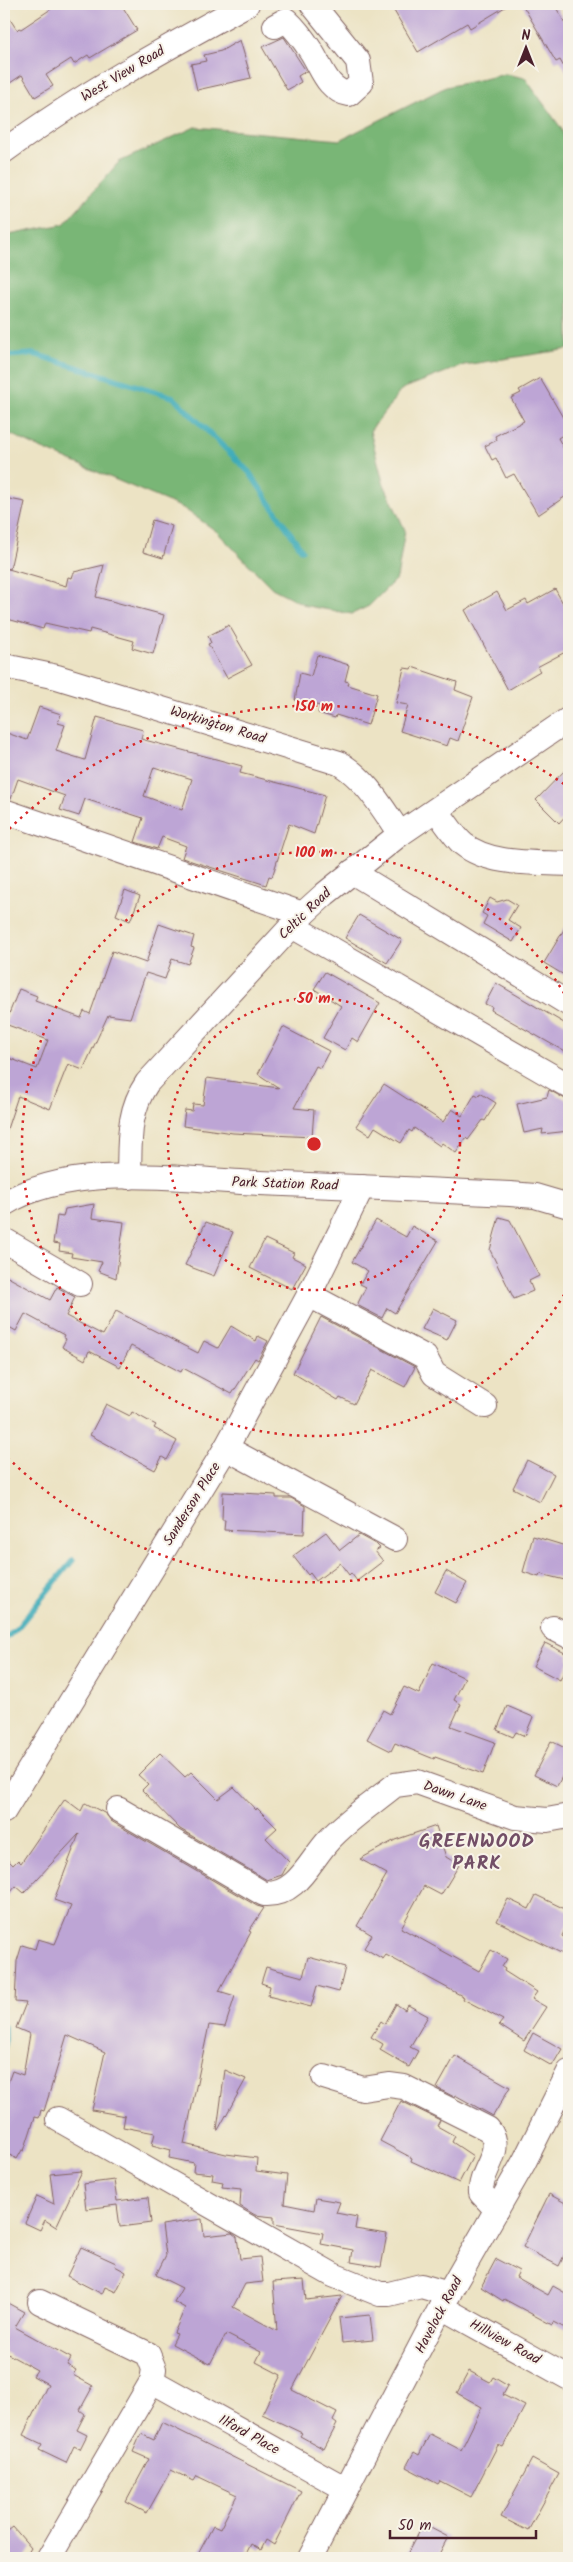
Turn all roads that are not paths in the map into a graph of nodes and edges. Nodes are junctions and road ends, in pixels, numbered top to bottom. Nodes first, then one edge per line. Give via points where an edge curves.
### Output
1 (247, 4) edge
2 (312, 4) edge
3 (275, 26) dead end
4 (4, 151) edge
5 (4, 666) edge
6 (565, 728) edge
7 (436, 810) junction
8 (4, 811) edge
9 (400, 834) junction
10 (569, 864) edge
11 (352, 872) junction
12 (297, 920) junction
13 (569, 1004) edge
14 (569, 1086) edge
15 (129, 1177) junction
16 (362, 1187) junction
17 (4, 1204) edge
18 (569, 1206) edge
19 (4, 1240) edge
20 (80, 1284) dead end
21 (309, 1295) junction
22 (485, 1406) dead end
23 (226, 1448) junction
24 (395, 1539) dead end
25 (118, 1809) dead end
26 (4, 1811) edge
27 (569, 1816) edge
28 (569, 2072) edge
29 (324, 2077) dead end
30 (58, 2119) dead end
31 (497, 2210) junction
32 (445, 2300) junction
33 (40, 2302) dead end
34 (569, 2378) edge
35 (152, 2381) junction
36 (346, 2489) junction
37 (50, 2558) edge
38 (310, 2558) edge

1 - 4 street, West View Road via 99,88
2 - 3 street via 358,60 361,82 349,94 341,93 332,86 311,51 286,20
5 - 9 street, Workington Road via 57,677 339,763 364,783
6 - 7 street, Celtic Road
7 - 9 street, Celtic Road
7 - 10 street via 462,843 476,852 493,857
8 - 12 street
9 - 11 street, Celtic Road
11 - 12 street, Celtic Road
11 - 13 street
12 - 14 street
12 - 15 street, Celtic Road via 138,1096 131,1119
15 - 16 street, Park Station Road
15 - 17 street, Park Station Road via 50,1185 33,1189
16 - 18 street, Park Station Road via 527,1195
16 - 21 street, Sanderson Place
19 - 20 street
21 - 22 street via 425,1357 434,1374
21 - 23 street, Sanderson Place
23 - 24 street
23 - 26 street, Sanderson Place
25 - 27 street, Dawn Lane via 264,1894 285,1890 329,1840 394,1785 416,1782 525,1819
28 - 31 street, Havelock Road
29 - 31 street via 363,2090 389,2085 404,2087 488,2129 493,2134 496,2148 481,2182 481,2193
30 - 32 street, Hillview Road via 333,2275 371,2292 389,2294 426,2286
31 - 32 street, Havelock Road
32 - 34 street, Hillview Road
32 - 36 street, Havelock Road
33 - 35 street via 148,2354 154,2369
35 - 36 street, Ilford Place
35 - 37 street
36 - 38 street, Havelock Road

